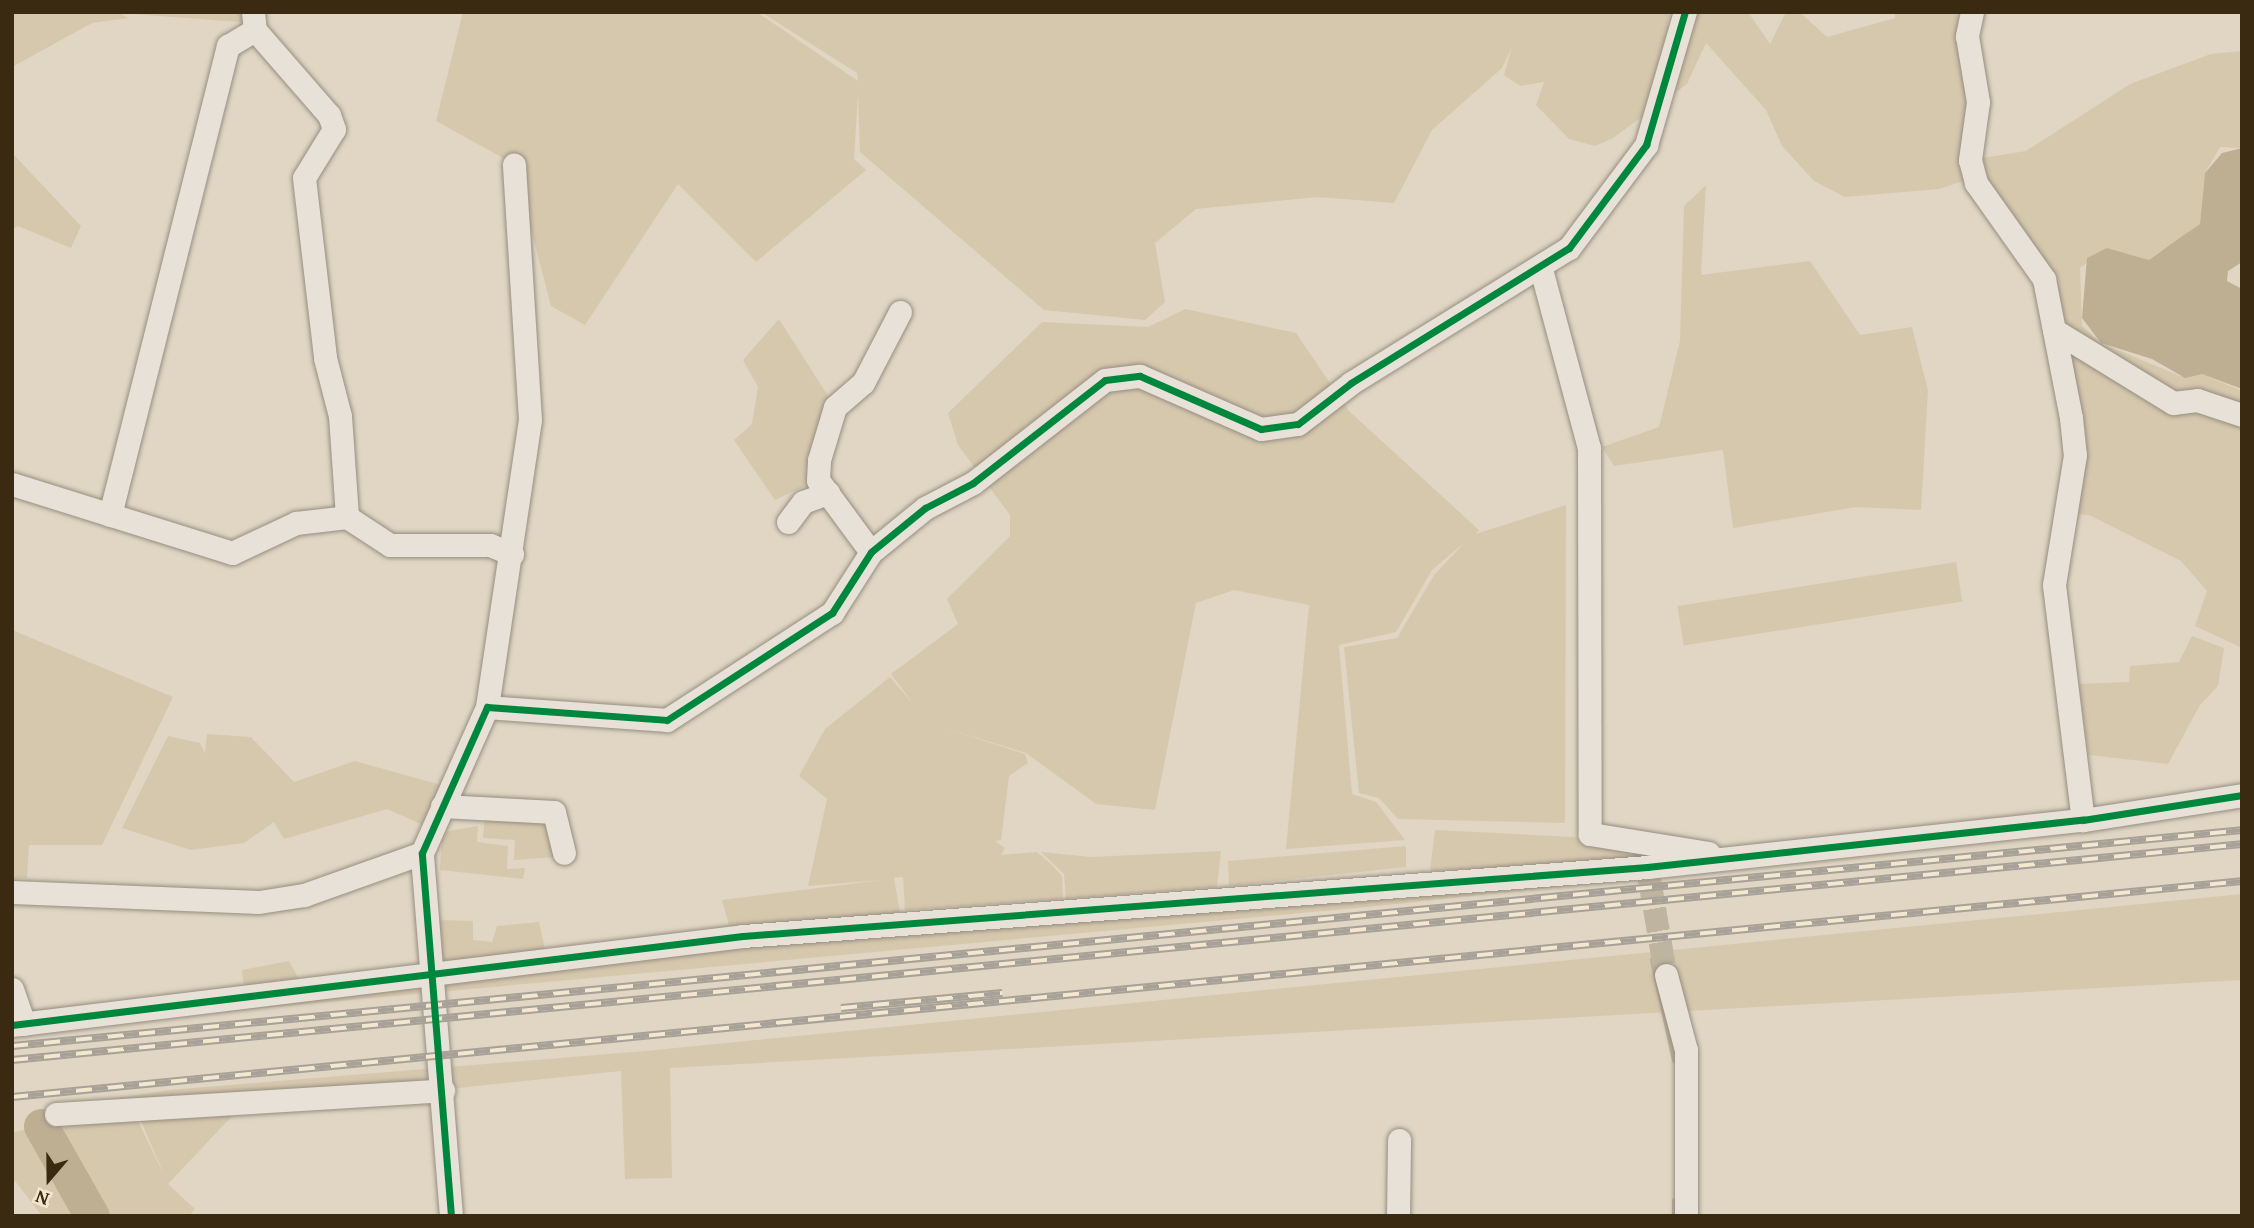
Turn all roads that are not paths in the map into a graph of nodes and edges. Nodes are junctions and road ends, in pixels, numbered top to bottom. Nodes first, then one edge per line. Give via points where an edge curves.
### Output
1 (1685, 12) edge
2 (1972, 12) edge
3 (254, 21) edge
4 (514, 164) dead end
5 (1541, 269) junction
6 (900, 312) dead end
7 (2054, 330) junction
8 (2242, 415) edge
9 (12, 484) edge
10 (828, 493) junction
11 (110, 515) junction
12 (347, 517) junction
13 (788, 523) dead end
14 (871, 552) junction
15 (512, 554) junction
16 (487, 707) junction
17 (2242, 795) edge
18 (442, 806) junction
19 (2083, 821) junction
20 (564, 852) dead end
21 (422, 853) junction
22 (1732, 858) junction
23 (12, 892) edge
24 (1666, 975) tunnel mouth
25 (431, 977) junction
26 (12, 989) edge
27 (18, 1025) edge
28 (443, 1090) junction
29 (56, 1114) dead end
30 (1399, 1140) dead end
31 (451, 1216) edge
32 (1398, 1216) edge
33 (1686, 1216) edge

1 - 5 street via 1646,145 1569,248
2 - 7 street via 1967,36 1978,102 1970,160 1976,183 2045,279
3 - 11 street via 228,46
3 - 12 street via 330,115 334,129 304,178 325,358 340,416
4 - 15 street via 530,420
5 - 14 street via 1279,430 1261,429 1140,376 1105,380 974,483 925,508
5 - 22 street via 1589,448 1590,834
6 - 10 street via 863,383 835,407 823,433 818,480
7 - 8 street via 2173,403 2197,400
7 - 19 street via 2076,454 2053,585
9 - 11 street
10 - 13 street via 803,502
10 - 14 street
11 - 12 street via 232,553 296,523
12 - 15 street via 390,545 489,545
14 - 16 street via 832,613 667,720
15 - 16 street
16 - 18 street
17 - 19 street
18 - 20 street via 555,812
18 - 21 street
19 - 22 street
21 - 23 street via 304,895 259,902
21 - 25 street
22 - 25 street via 952,916
24 - 33 street via 1686,1049
25 - 27 street
25 - 28 street
26 - 27 street
28 - 29 street
28 - 31 street
30 - 32 street

